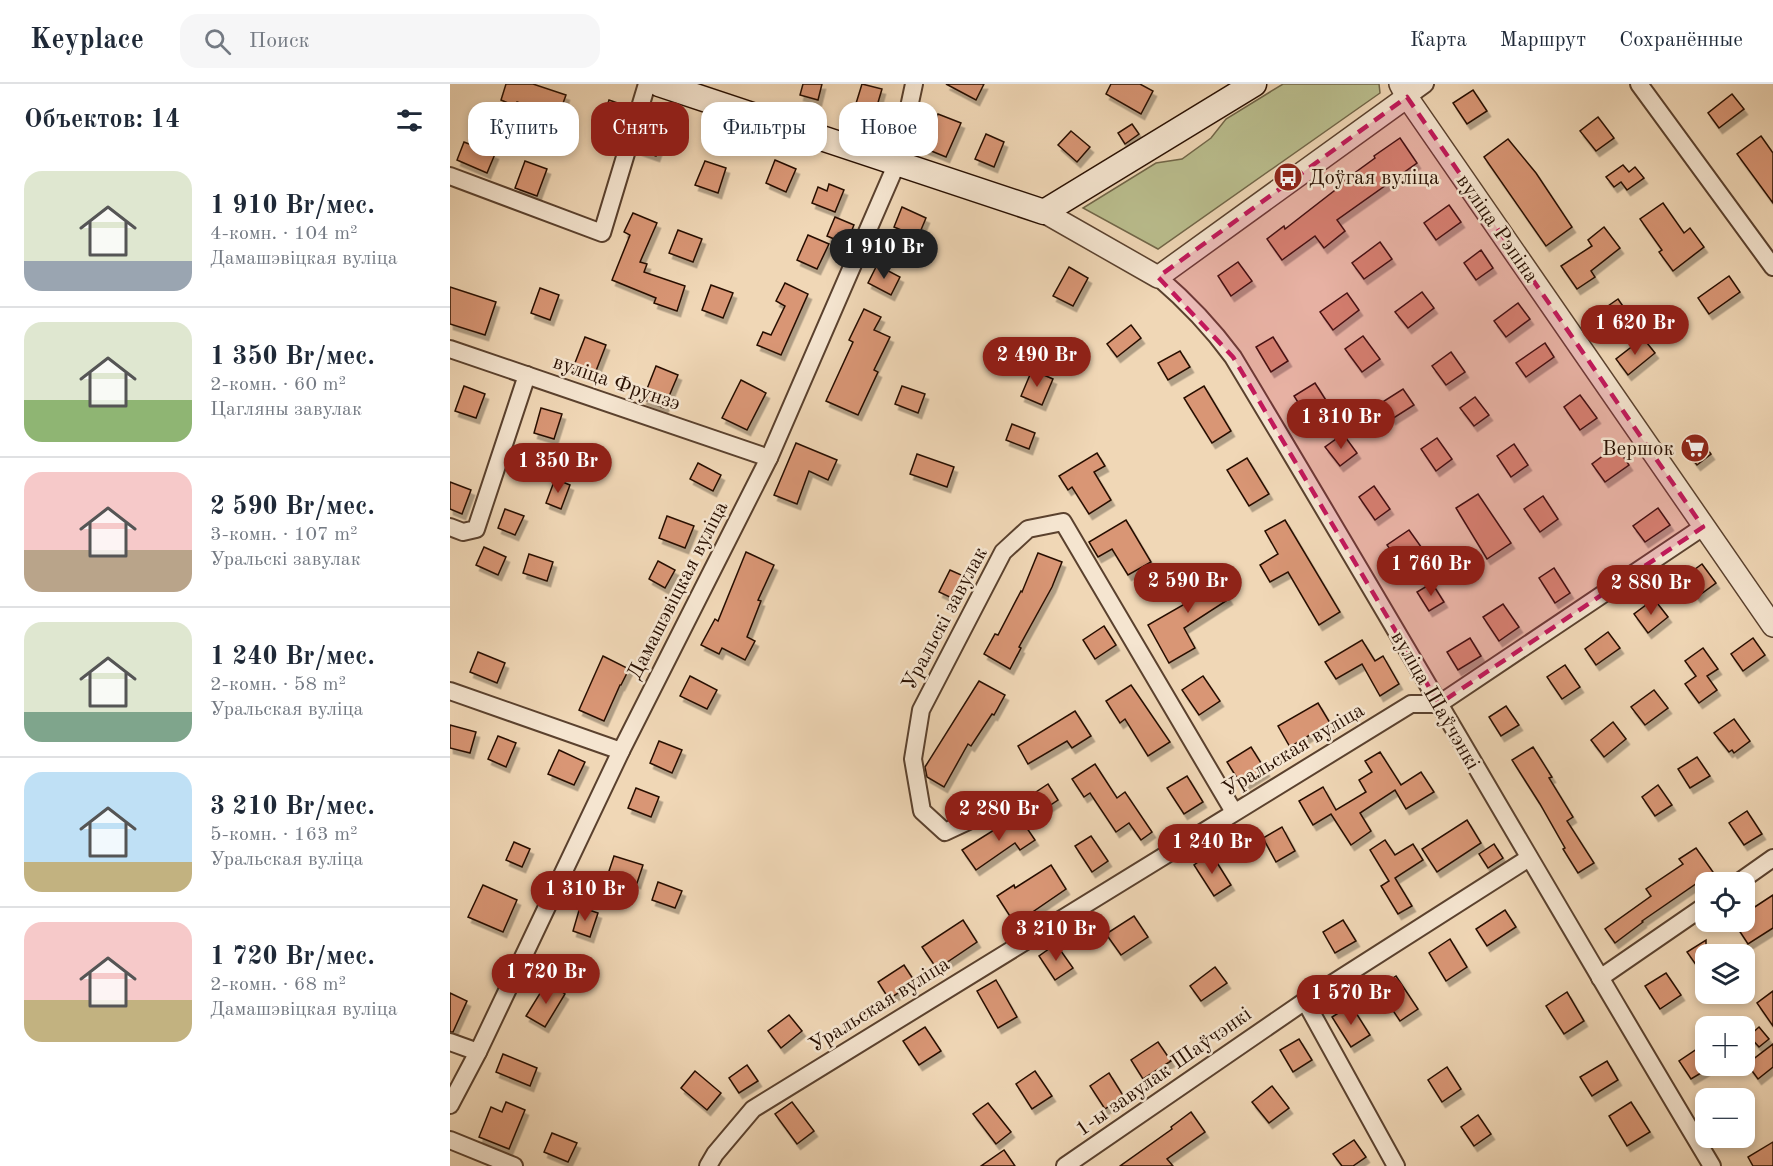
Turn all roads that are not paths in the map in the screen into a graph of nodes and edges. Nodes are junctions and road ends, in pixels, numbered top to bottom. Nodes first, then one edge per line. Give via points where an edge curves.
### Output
1 (647, 84) edge
2 (659, 84) edge
3 (914, 84) edge
4 (1254, 84) edge
5 (1425, 84) edge
6 (1639, 84) edge
7 (1403, 91) edge
8 (897, 163) junction
9 (450, 176) edge
10 (1044, 212) junction
11 (1773, 267) edge
12 (1158, 277) junction
13 (450, 349) edge
14 (527, 375) junction
15 (769, 458) junction
16 (450, 527) edge
17 (1703, 527) junction
18 (1773, 626) edge
19 (450, 691) edge
20 (1439, 704) junction
21 (621, 751) junction
22 (990, 811) dead end
23 (1234, 812) junction
24 (1529, 858) junction
25 (1773, 858) edge
26 (1753, 872) edge
27 (1695, 913) edge
28 (1600, 978) junction
29 (1305, 1001) junction
30 (450, 1042) edge
31 (478, 1052) junction
32 (450, 1105) edge
33 (450, 1140) edge
34 (514, 1166) edge
35 (708, 1166) edge
36 (1065, 1166) edge
37 (1396, 1166) edge
38 (1712, 1166) edge

1 - 9 street via 602,233
2 - 8 main road, вуліца Шаўчэнкі
3 - 8 street, Дамашэвіцкая вуліца
4 - 10 main road
5 - 7 street
6 - 11 street
7 - 12 street
7 - 17 street, вуліца Рэпіна
8 - 10 main road, вуліца Шаўчэнкі
8 - 15 street, Дамашэвіцкая вуліца
10 - 12 street, вуліца Шаўчэнкі
12 - 20 street, вуліца Шаўчэнкі via 1218,336 1233,357
13 - 14 street, вуліца Фрунзэ
14 - 15 street, вуліца Фрунзэ
14 - 16 street via 476,529 463,532
15 - 21 street, Дамашэвіцкая вуліца
17 - 18 street, вуліца Рэпіна
17 - 20 street
19 - 21 street
20 - 23 street, Уральская вуліца via 1411,704
20 - 24 street, вуліца Шаўчэнкі
21 - 31 street, Дамашэвіцкая вуліца
22 - 23 street, Уральскі завулак via 945,832 922,811 913,759 921,710 1003,552 1028,529 1063,522
23 - 35 street, Уральская вуліца via 753,1108
24 - 28 street, вуліца Шаўчэнкі
24 - 29 street, 1-ы завулак Шаўчэнкі
25 - 26 street
27 - 28 street
28 - 38 street, вуліца Шаўчэнкі
29 - 36 street, 1-ы завулак Шаўчэнкі
29 - 37 street
30 - 31 street
31 - 32 street, Дамашэвіцкая вуліца
33 - 34 street

